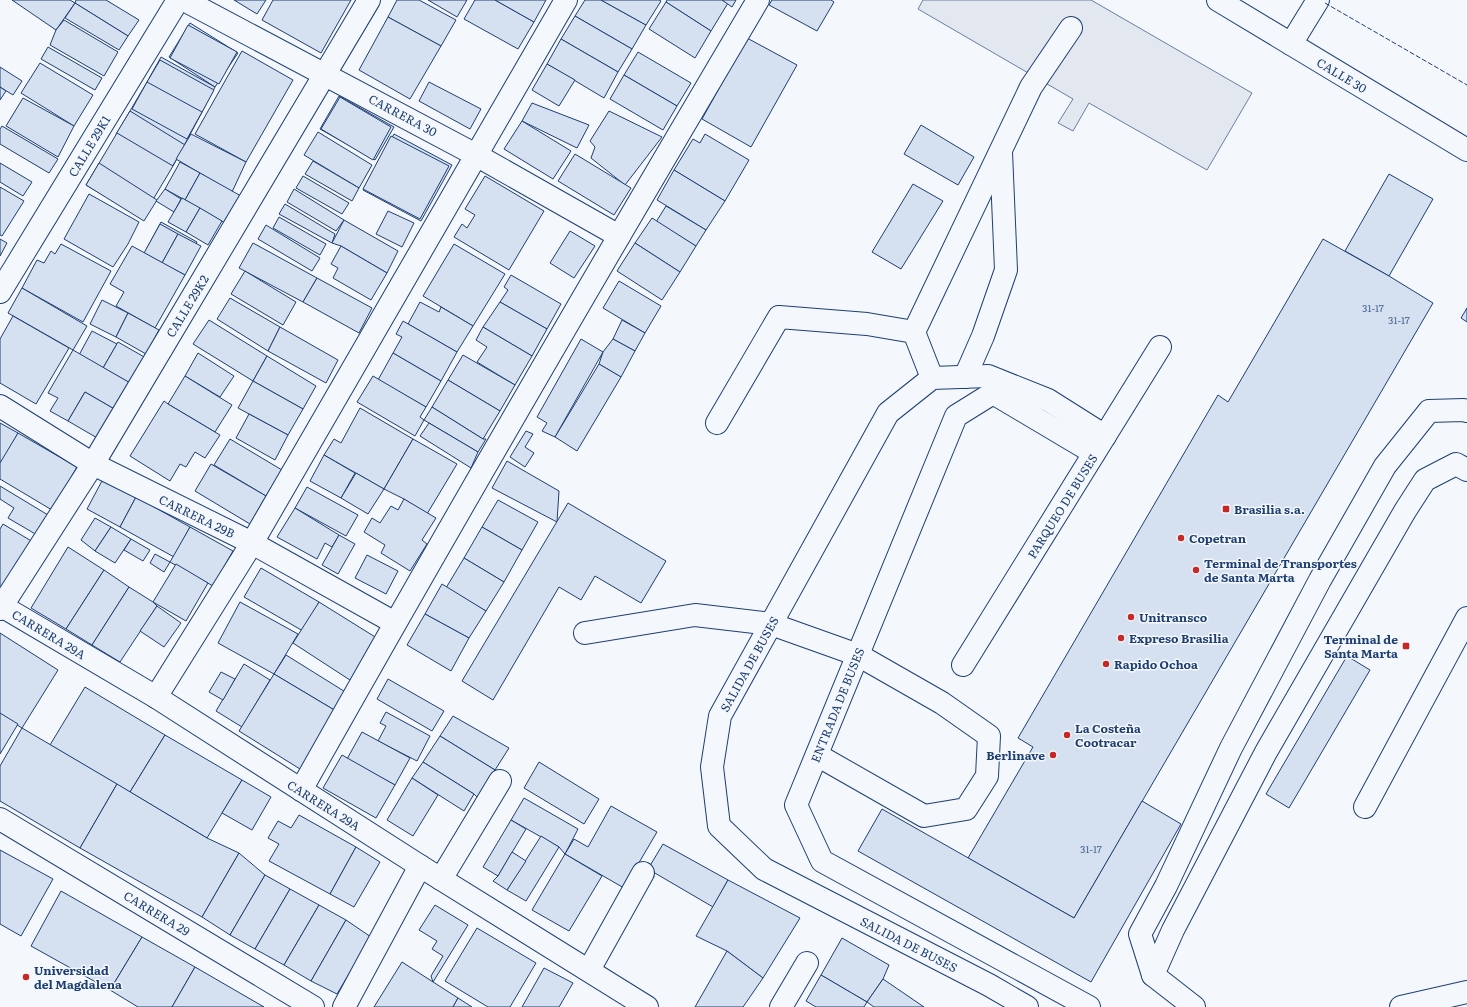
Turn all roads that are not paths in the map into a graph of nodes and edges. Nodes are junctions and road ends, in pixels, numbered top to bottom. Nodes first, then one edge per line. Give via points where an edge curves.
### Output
1 (178, 0) edge
2 (184, 0) edge
3 (369, 0) edge
4 (566, 0) edge
5 (758, 0) edge
6 (1218, 0) edge
7 (1318, 0) edge
8 (1071, 28) dead end
9 (1291, 44) junction
10 (325, 74) junction
11 (1001, 149) junction
12 (1467, 150) edge
13 (476, 155) junction
14 (618, 236) junction
15 (0, 292) edge
16 (914, 332) junction
17 (1160, 347) dead end
18 (965, 377) junction
19 (932, 378) junction
20 (0, 406) edge
21 (1467, 411) edge
22 (717, 423) dead end
23 (1100, 444) junction
24 (93, 464) junction
25 (1467, 470) edge
26 (252, 543) junction
27 (1, 607) edge
28 (1467, 618) edge
29 (395, 623) junction
30 (771, 624) junction
31 (585, 633) dead end
32 (858, 655) junction
33 (964, 664) dead end
34 (156, 697) junction
35 (817, 755) junction
36 (500, 781) dead end
37 (301, 790) junction
38 (1365, 807) dead end
39 (0, 819) edge
40 (420, 866) junction
41 (644, 873) dead end
42 (441, 879) junction
43 (807, 963) dead end
44 (589, 970) junction
45 (1153, 974) junction
46 (1467, 992) edge
47 (1467, 998) edge
48 (314, 1007) edge
49 (344, 1007) edge
50 (647, 1007) edge
51 (781, 1007) edge
52 (1027, 1007) edge
53 (1089, 1007) edge
54 (1194, 1007) edge
55 (1401, 1007) edge
56 (1462, 1007) edge

1 - 15 street, CALLE 29K1
2 - 10 street, CARRERA 30
3 - 10 street, CALLE 29K2
4 - 13 street
5 - 14 street
6 - 9 street, CALLE 30
7 - 9 street
8 - 11 street via 1031,87
9 - 12 street, CALLE 30
10 - 13 street, CARRERA 30
10 - 24 street, CALLE 29K2
11 - 16 street
11 - 18 street via 1006,270 983,336
13 - 14 street, CARRERA 30
13 - 26 street
14 - 29 street
16 - 19 street
16 - 22 street via 867,324 779,317
17 - 23 street, PARQUEO DE BUSES
18 - 19 street
18 - 23 street via 988,376 1048,400
19 - 30 street, SALIDA DE BUSES via 888,413
20 - 24 street, CARRERA 29B
21 - 45 street via 1430,412 1385,466 1320,580 1231,748 1166,886 1140,934
23 - 32 street, ENTRADA DE BUSES via 993,393 956,416
23 - 33 street, PARQUEO DE BUSES
24 - 26 street, CARRERA 29B
24 - 27 street, CALLE 29K2
25 - 45 street via 1456,464 1425,480 1405,511 1266,752 1173,930
26 - 29 street, CARRERA 29B
26 - 34 street
27 - 34 street, CARRERA 29A
28 - 38 street
29 - 37 street
30 - 31 street via 695,615
30 - 32 street
30 - 52 street, SALIDA DE BUSES via 720,716 712,767 719,826 764,869
32 - 35 street, ENTRADA DE BUSES
32 - 35 street via 942,703 989,736 987,776 966,809 924,816
34 - 37 street, CARRERA 29A
35 - 53 street, ENTRADA DE BUSES via 796,805 822,861
36 - 42 street
37 - 40 street, CARRERA 29A
39 - 48 street, CARRERA 29
40 - 42 street, CARRERA 29A
40 - 49 street
41 - 44 street
42 - 44 street, CARRERA 29A
43 - 51 street
44 - 50 street, CARRERA 29A
45 - 54 street
46 - 55 street
47 - 56 street

